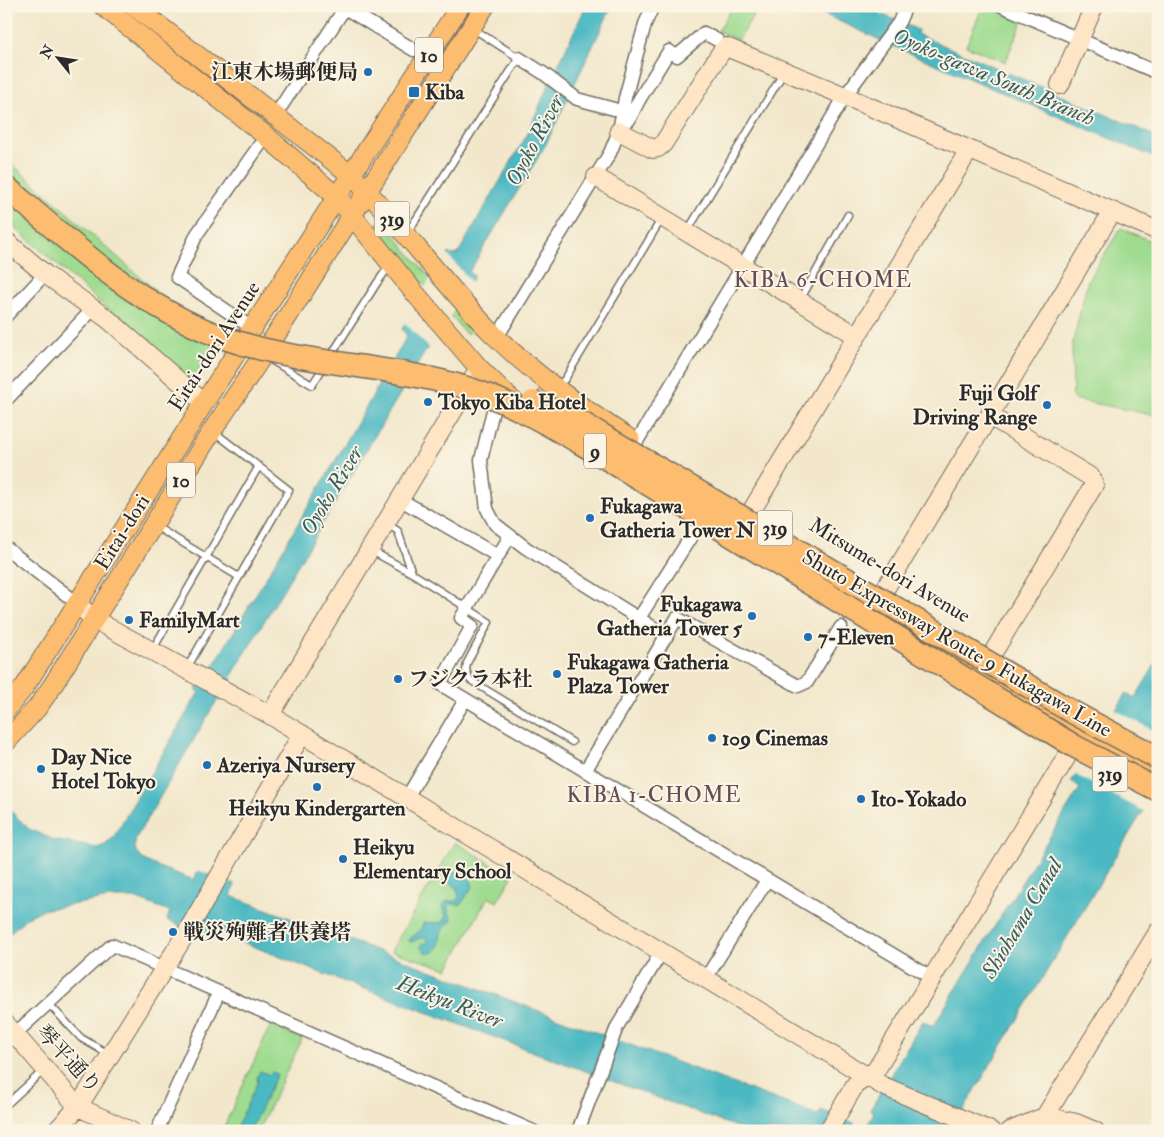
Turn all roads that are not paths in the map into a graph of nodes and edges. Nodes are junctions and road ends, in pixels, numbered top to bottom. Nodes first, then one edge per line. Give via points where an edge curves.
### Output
1 (103, 6) edge
2 (134, 6) edge
3 (460, 6) edge
4 (653, 6) edge
5 (906, 6) edge
6 (1002, 6) edge
7 (1094, 6) edge
8 (346, 7) edge
9 (475, 14) edge
10 (1080, 39) junction
11 (717, 40) dead end
12 (414, 50) dead end
13 (519, 58) junction
14 (785, 71) junction
15 (1158, 72) edge
16 (1060, 85) dead end
17 (845, 96) junction
18 (614, 109) dead end
19 (275, 116) junction
20 (624, 125) junction
21 (266, 136) junction
22 (968, 150) junction
23 (351, 175) junction
24 (596, 177) junction
25 (6, 186) edge
26 (368, 192) junction
27 (336, 197) junction
28 (1112, 212) junction
29 (848, 214) dead end
30 (351, 216) junction
31 (662, 218) junction
32 (1158, 231) edge
33 (687, 233) junction
34 (406, 235) junction
35 (6, 241) edge
36 (391, 264) junction
37 (743, 267) junction
38 (45, 274) junction
39 (799, 301) junction
40 (94, 308) junction
41 (6, 316) edge
42 (252, 328) junction
43 (857, 336) junction
44 (497, 337) junction
45 (263, 355) junction
46 (479, 368) junction
47 (498, 387) junction
48 (556, 389) junction
49 (6, 400) edge
50 (204, 402) junction
51 (990, 416) junction
52 (212, 430) junction
53 (636, 443) junction
54 (259, 466) junction
55 (401, 500) junction
56 (751, 513) junction
57 (386, 524) junction
58 (699, 524) junction
59 (153, 525) junction
60 (510, 536) junction
61 (731, 545) junction
62 (6, 548) edge
63 (370, 550) junction
64 (498, 556) junction
65 (206, 557) junction
66 (412, 573) junction
67 (240, 577) junction
68 (883, 592) junction
69 (77, 603) junction
70 (467, 608) junction
71 (94, 618) junction
72 (639, 618) junction
73 (841, 627) dead end
74 (863, 627) junction
75 (667, 636) junction
76 (152, 651) junction
77 (988, 667) junction
78 (192, 673) junction
79 (465, 700) junction
80 (9, 702) edge
81 (270, 715) junction
82 (302, 734) junction
83 (6, 742) edge
84 (572, 742) dead end
85 (1158, 752) edge
86 (1069, 753) junction
87 (1158, 758) edge
88 (585, 771) junction
89 (1158, 774) edge
90 (1156, 795) edge
91 (407, 797) junction
92 (767, 880) junction
93 (1158, 932) edge
94 (662, 951) junction
95 (164, 968) junction
96 (706, 978) junction
97 (932, 978) junction
98 (219, 992) junction
99 (48, 1003) junction
100 (9, 1033) edge
101 (110, 1055) junction
102 (44, 1069) junction
103 (867, 1076) junction
104 (6, 1105) edge
105 (78, 1107) junction
106 (1046, 1116) junction
107 (121, 1129) edge
108 (56, 1131) edge
109 (157, 1131) edge
110 (533, 1131) edge
111 (578, 1131) edge
112 (828, 1131) edge
113 (991, 1131) edge
114 (1010, 1131) edge
115 (1036, 1131) edge
116 (1095, 1131) edge

1 - 21 main road, 319
2 - 19 main road, 319
3 - 23 main road, Eitai-dori Avenue / 10
4 - 20 street via 644,24 625,98
5 - 17 street via 899,22
6 - 10 street
7 - 10 street
8 - 12 street
8 - 19 street
9 - 13 lane
9 - 26 main road, 10
10 - 15 street
10 - 16 street
11 - 20 street via 704,33 677,56 668,51
13 - 18 street via 577,99
13 - 34 lane
14 - 17 street
14 - 20 street via 726,47 664,144 653,149
14 - 33 lane
17 - 22 street
17 - 37 street
19 - 23 main road, 319
20 - 24 street
21 - 27 main road, 319
21 - 42 street via 197,234 177,277
22 - 28 street
22 - 43 street
23 - 26 main road, 319
23 - 27 main road, Eitai-dori Avenue / 10
24 - 31 street
24 - 44 street
25 - 87 highway, Shuto Expressway Route 9 Fukagawa Line / 9, bridge via 124,284 163,309 202,328 272,350 476,386 527,400 580,422 1074,713
25 - 90 highway, Shuto Expressway Route 9 Fukagawa Line / 9, bridge via 79,250 131,290 193,325 271,352 455,384 539,419
26 - 30 main road, 10
26 - 34 main road, 319
27 - 30 main road, 319
27 - 42 main road, Eitai-dori Avenue / 10
28 - 32 street
28 - 51 street
29 - 39 lane
30 - 36 main road, 319
30 - 45 main road, Eitai-dori / 10
31 - 33 street
31 - 48 lane
33 - 37 street
34 - 44 main road, Mitsume-dori Avenue / 319
35 - 38 street
36 - 45 lane via 312,385
36 - 46 main road, 319
37 - 39 street
37 - 53 street
38 - 40 street
38 - 41 street
39 - 43 street
40 - 49 street
40 - 50 street
42 - 50 main road, Eitai-dori Avenue / 10
43 - 56 street
44 - 48 main road, Mitsume-dori Avenue / 319
45 - 52 main road, Eitai-dori / 10
46 - 47 main road, 319
46 - 55 street
47 - 58 main road, 319 via 560,440
47 - 60 street via 481,460 487,509 495,524
48 - 53 main road, Mitsume-dori Avenue / 319 via 581,409
50 - 69 main road, Eitai-dori Avenue / 10
51 - 68 street
51 - 77 street via 1089,476 1094,485
52 - 54 lane
52 - 59 main road, Eitai-dori / 10
53 - 56 main road, Mitsume-dori Avenue / 319
54 - 65 lane
54 - 67 lane via 289,490
55 - 57 street
55 - 64 street
56 - 61 street
56 - 68 main road, Mitsume-dori Avenue / 319
57 - 63 street
57 - 66 lane via 398,531
58 - 61 main road, 319
58 - 72 street
59 - 65 lane
59 - 71 main road, Eitai-dori / 10
60 - 64 street
60 - 72 street
61 - 74 main road, 319
62 - 69 street
63 - 66 lane
63 - 81 street
64 - 70 street
65 - 67 lane
65 - 76 lane
66 - 70 lane
67 - 78 lane
68 - 74 street
68 - 77 highway via 909,623
69 - 71 street
69 - 80 main road, Eitai-dori Avenue / 10
70 - 79 street via 461,618 472,626 440,684
70 - 84 lane via 490,622 467,663 470,680
71 - 76 street
71 - 83 main road, Eitai-dori / 10 via 37,708
72 - 75 street
73 - 75 street via 807,682 798,686 677,618
74 - 86 main road, 319
75 - 88 street
76 - 78 street
77 - 85 main road, 319
77 - 89 highway via 1102,745
78 - 81 street
79 - 88 street
79 - 91 street
81 - 82 street
82 - 91 street
82 - 95 street
86 - 90 main road, 319
86 - 97 street
88 - 92 street
91 - 94 street
92 - 96 street
92 - 97 street
93 - 106 street
94 - 96 street
94 - 111 street via 617,1027
95 - 98 street
95 - 99 street via 112,945
95 - 101 street
96 - 103 street
97 - 103 street via 876,1070
98 - 109 street
98 - 110 street
99 - 100 street
99 - 101 lane via 81,1038
100 - 102 street, 琴平通り
101 - 105 street
102 - 104 lane
102 - 105 street, 琴平通り
103 - 112 street via 855,1085
103 - 113 street
105 - 107 street, 琴平通り
105 - 108 street
106 - 114 street
106 - 115 street
106 - 116 street

